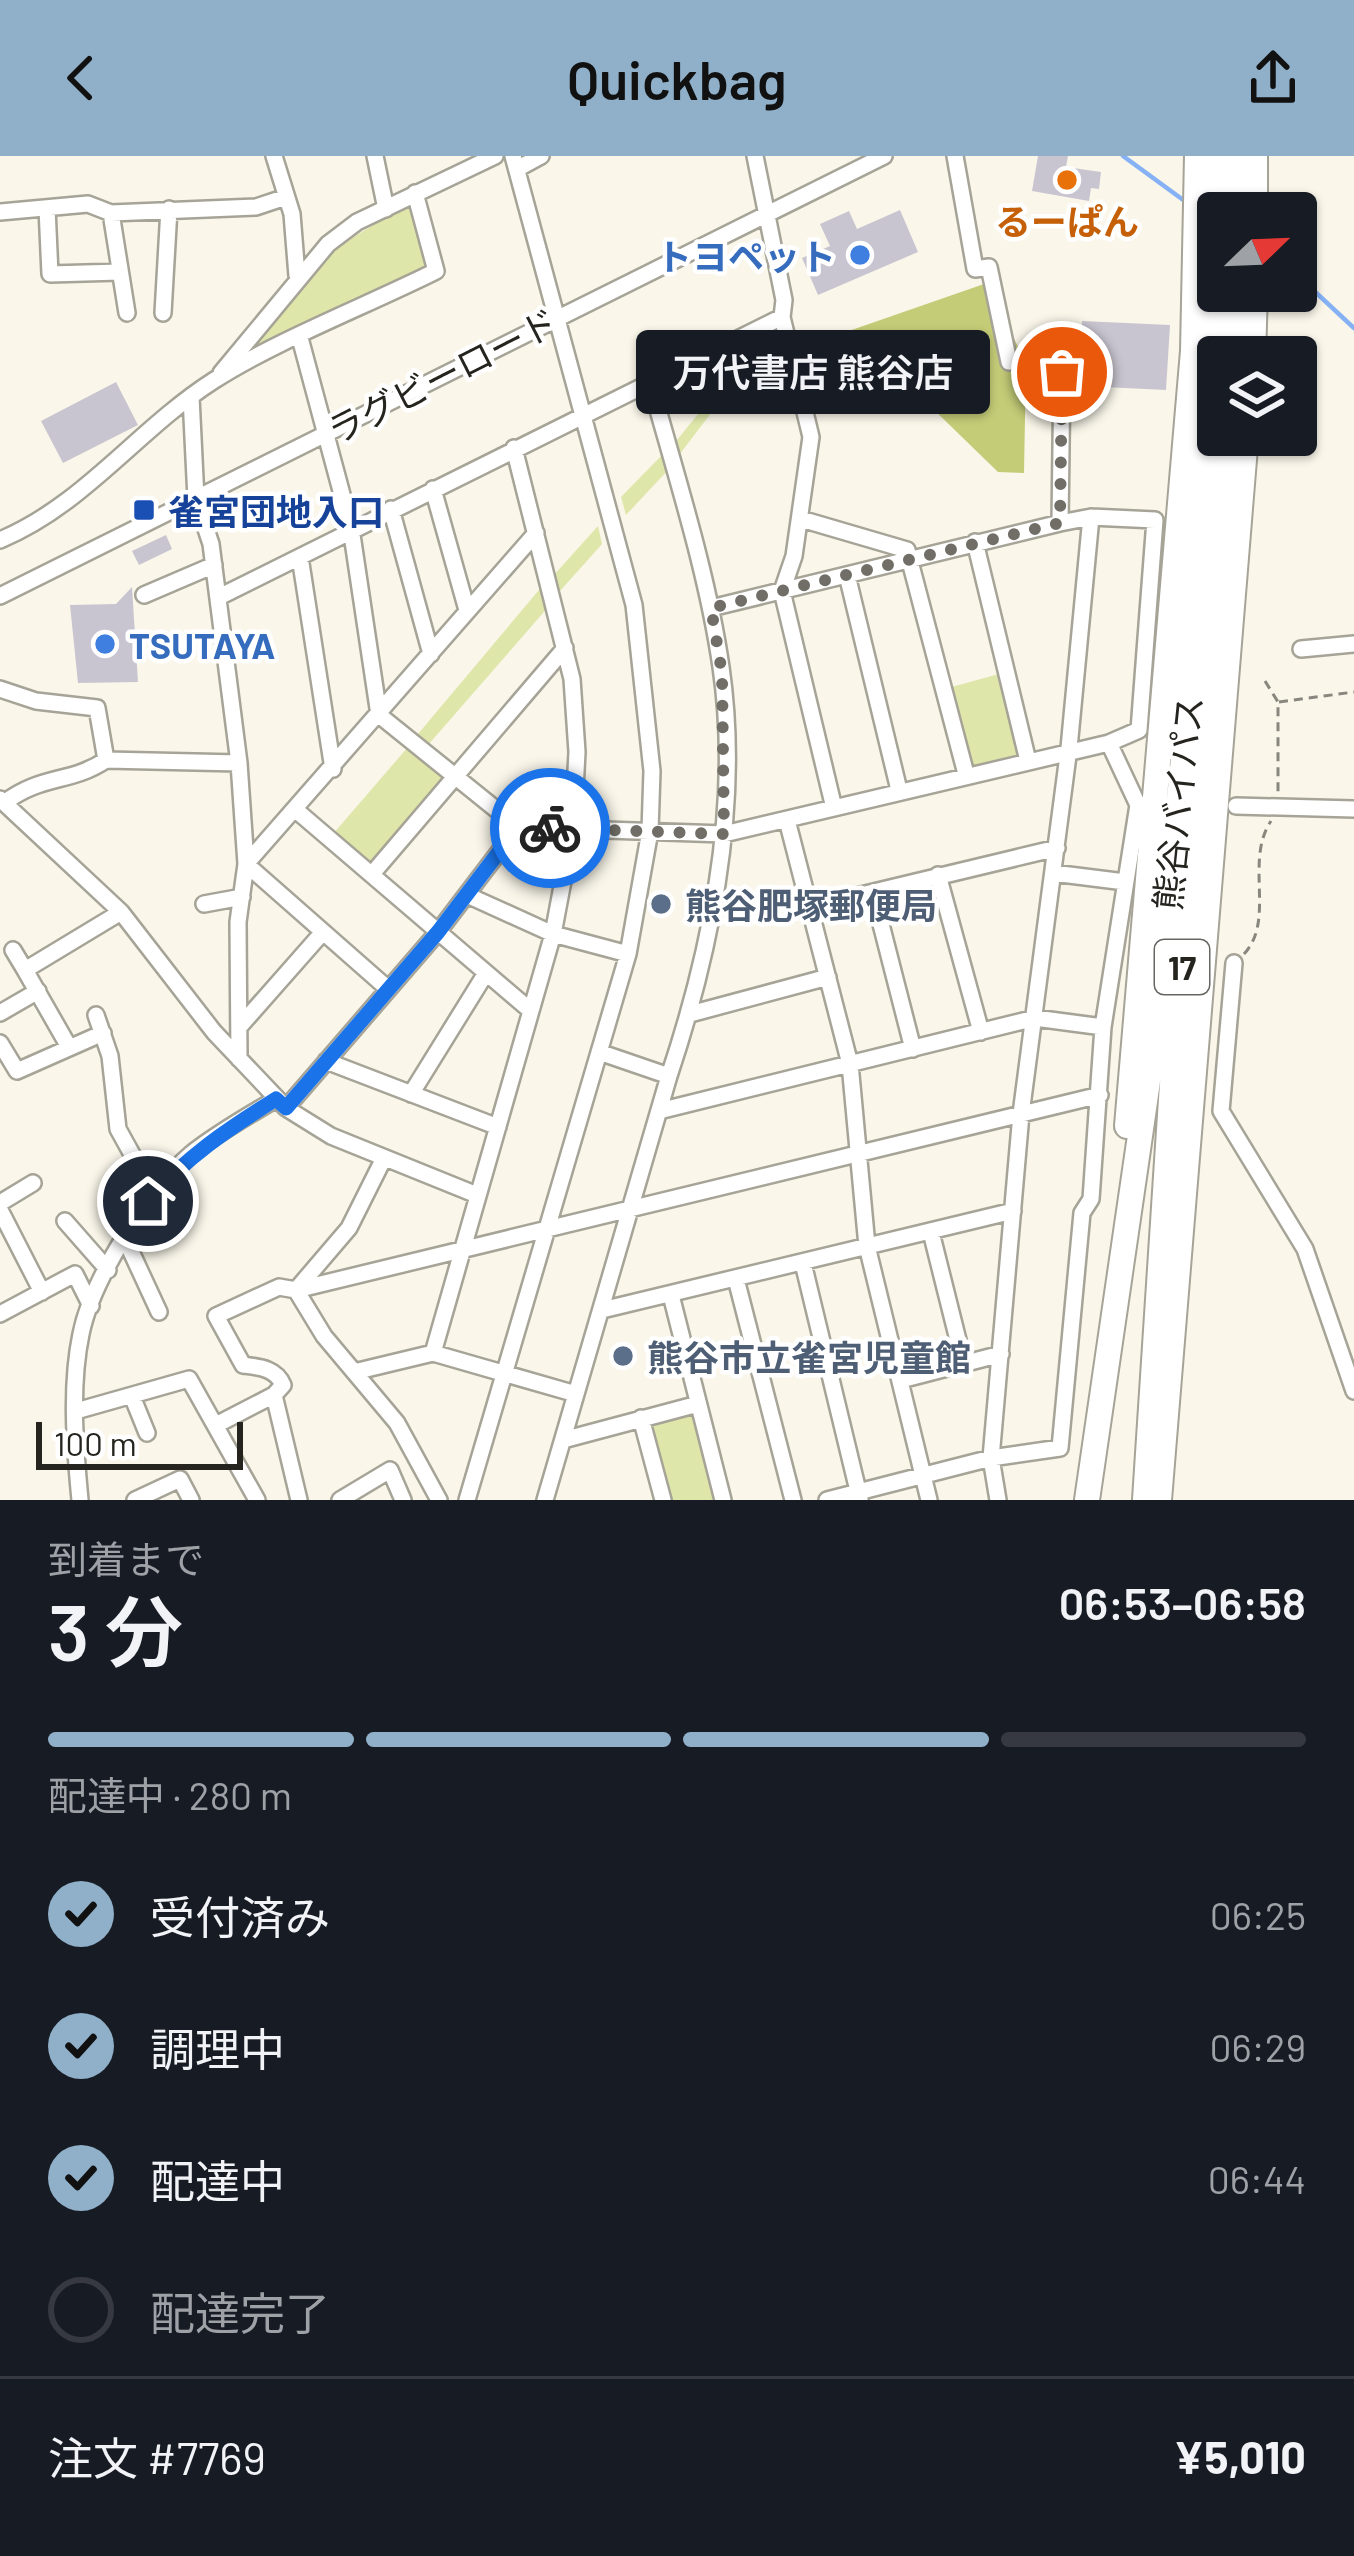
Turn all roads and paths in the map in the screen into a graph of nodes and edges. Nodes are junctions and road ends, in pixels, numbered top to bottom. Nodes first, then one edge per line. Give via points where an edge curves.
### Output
1 (274, 156) edge
2 (375, 156) edge
3 (495, 156) edge
4 (541, 156) edge
5 (754, 156) edge
6 (956, 156) edge
7 (1196, 156) edge
8 (1219, 156) edge
9 (1237, 156) edge
10 (1255, 156) edge
11 (875, 158) edge
12 (515, 162) edge
13 (1204, 192) edge
14 (1211, 192) edge
15 (1237, 192) edge
16 (1255, 192) edge
17 (415, 193) junction
18 (286, 197) junction
19 (46, 208) junction
20 (169, 208) junction
21 (386, 209) junction
22 (0, 212) edge
23 (111, 213) junction
24 (765, 214) junction
25 (120, 272) junction
26 (297, 276) junction
27 (1201, 312) edge
28 (1226, 312) edge
29 (127, 313) dead end
30 (163, 313) dead end
31 (557, 317) junction
32 (782, 317) junction
33 (300, 338) junction
34 (216, 379) junction
35 (650, 381) junction
36 (190, 397) junction
37 (583, 414) junction
38 (326, 433) junction
39 (514, 448) junction
40 (1227, 456) edge
41 (1244, 456) edge
42 (434, 489) junction
43 (196, 499) junction
44 (391, 509) junction
45 (1091, 517) junction
46 (801, 518) junction
47 (1060, 523) junction
48 (351, 528) junction
49 (536, 533) junction
50 (0, 540) edge
51 (974, 542) junction
52 (300, 556) junction
53 (911, 558) junction
54 (214, 565) junction
55 (847, 575) junction
56 (782, 591) junction
57 (145, 595) dead end
58 (0, 596) edge
59 (219, 597) junction
60 (711, 608) junction
61 (467, 610) junction
62 (1354, 644) edge
63 (565, 648) junction
64 (1301, 649) dead end
65 (431, 654) junction
66 (1265, 681) dead end
67 (0, 689) edge
68 (1354, 692) edge
69 (1278, 702) junction
70 (379, 715) junction
71 (1109, 743) junction
72 (1069, 748) junction
73 (106, 760) junction
74 (1028, 760) junction
75 (238, 763) junction
76 (333, 769) junction
77 (966, 774) junction
78 (454, 779) junction
79 (899, 790) junction
80 (2, 801) edge
81 (1278, 805) junction
82 (1236, 806) dead end
83 (835, 808) junction
84 (1354, 809) edge
85 (297, 811) junction
86 (787, 820) junction
87 (518, 827) junction
88 (572, 828) junction
89 (650, 831) junction
90 (724, 834) junction
91 (1057, 848) junction
92 (246, 864) junction
93 (1053, 873) junction
94 (372, 874) junction
95 (938, 875) junction
96 (1125, 882) junction
97 (874, 893) junction
98 (466, 895) junction
99 (242, 897) junction
100 (204, 904) dead end
101 (811, 907) junction
102 (121, 912) junction
103 (322, 932) junction
104 (438, 932) junction
105 (553, 934) junction
106 (13, 950) dead end
107 (628, 954) junction
108 (1234, 962) joint
109 (25, 970) junction
110 (486, 974) junction
111 (828, 977) junction
112 (387, 988) junction
113 (38, 991) junction
114 (531, 1011) junction
115 (0, 1012) edge
116 (690, 1014) junction
117 (96, 1015) dead end
118 (1034, 1018) junction
119 (241, 1025) junction
120 (1103, 1027) junction
121 (981, 1032) junction
122 (103, 1033) junction
123 (0, 1043) edge
124 (69, 1047) junction
125 (913, 1048) junction
126 (599, 1052) junction
127 (239, 1059) junction
128 (326, 1061) junction
129 (850, 1064) junction
130 (669, 1076) junction
131 (411, 1094) junction
132 (1100, 1095) junction
133 (281, 1103) junction
134 (659, 1111) junction
135 (1021, 1114) junction
136 (498, 1127) junction
137 (859, 1156) junction
138 (384, 1158) junction
139 (33, 1183) dead end
140 (154, 1193) junction
141 (477, 1195) junction
142 (0, 1206) edge
143 (110, 1206) dead end
144 (632, 1210) junction
145 (1013, 1210) junction
146 (65, 1221) dead end
147 (4, 1229) edge
148 (545, 1231) junction
149 (931, 1232) junction
150 (1122, 1236) junction
151 (126, 1239) junction
152 (868, 1246) junction
153 (463, 1253) junction
154 (802, 1263) junction
155 (108, 1270) junction
156 (736, 1279) junction
157 (296, 1290) junction
158 (43, 1292) junction
159 (671, 1295) junction
160 (91, 1306) junction
161 (602, 1310) junction
162 (159, 1312) dead end
163 (0, 1314) edge
164 (433, 1353) junction
165 (1001, 1354) junction
166 (964, 1364) junction
167 (354, 1372) junction
168 (503, 1374) junction
169 (901, 1380) junction
170 (1354, 1391) edge
171 (576, 1394) junction
172 (274, 1395) junction
173 (131, 1396) junction
174 (698, 1403) junction
175 (76, 1411) junction
176 (641, 1418) junction
177 (216, 1425) junction
178 (147, 1433) dead end
179 (563, 1440) junction
180 (991, 1458) junction
181 (922, 1475) junction
182 (859, 1496) edge
183 (80, 1500) edge
184 (135, 1500) edge
185 (190, 1500) edge
186 (257, 1500) edge
187 (299, 1500) edge
188 (340, 1500) edge
189 (403, 1500) edge
190 (439, 1500) edge
191 (467, 1500) edge
192 (545, 1500) edge
193 (664, 1500) edge
194 (723, 1500) edge
195 (793, 1500) edge
196 (827, 1500) edge
197 (929, 1500) edge
198 (998, 1500) edge
199 (1088, 1500) edge
200 (1145, 1500) edge
201 (1159, 1500) edge

1 - 18 street
2 - 21 street
3 - 17 street
4 - 12 street
5 - 24 street
6 - 47 street via 975,269 989,267 1009,362 1056,363 1062,372
7 - 13 highway, 17
8 - 14 highway, 17
9 - 15 highway
10 - 16 highway
11 - 24 street, ラグビーロード
12 - 31 street
17 - 21 street
17 - 33 street via 436,271
18 - 20 street via 256,207
18 - 26 street
19 - 22 street
19 - 23 street via 88,204
19 - 25 street via 50,274
20 - 23 street
20 - 30 street
21 - 26 street via 328,244
23 - 25 street
24 - 31 street, ラグビーロード
24 - 32 street
25 - 29 street
26 - 34 street
27 - 150 highway, 17 via 1131,1047
28 - 150 highway, 熊谷バイパス / 17 via 1156,1018
31 - 37 street
31 - 38 street, ラグビーロード
32 - 35 street
32 - 46 street via 811,437
33 - 34 street
33 - 38 street
34 - 36 street
35 - 37 street
35 - 60 street
36 - 43 street
36 - 50 street via 52,516
37 - 39 street
37 - 89 street via 646,676
38 - 43 street, ラグビーロード
38 - 48 street
39 - 42 street
39 - 49 street
40 - 200 highway, 熊谷バイパス / 17
41 - 201 highway, 17
42 - 44 street
42 - 61 street
43 - 54 street
43 - 58 street, ラグビーロード
44 - 48 street
44 - 65 street
45 - 47 street
45 - 71 street via 1155,520 1139,730
45 - 72 street
46 - 53 street via 857,531
46 - 56 street
47 - 51 street
48 - 52 street
48 - 70 street
49 - 61 street
49 - 63 street
51 - 53 street
51 - 74 street
52 - 59 street
52 - 76 street
53 - 55 street
53 - 77 street
54 - 57 street
54 - 59 street
55 - 56 street
55 - 79 street
56 - 60 street
56 - 83 street
59 - 75 street
60 - 90 street via 722,673
61 - 65 street
62 - 64 street
63 - 78 street
63 - 88 street via 578,752
65 - 70 street
66 - 69 path
67 - 73 street via 98,708
68 - 69 path
69 - 81 path
70 - 76 street
70 - 78 street
71 - 72 street
71 - 96 street via 1138,805
72 - 74 street
72 - 91 street
73 - 75 street
73 - 80 street via 86,774 32,782
74 - 77 street
75 - 92 street
76 - 85 street
77 - 79 street
78 - 87 street
78 - 94 street
79 - 83 street
80 - 102 street
81 - 82 street
81 - 84 street
81 - 108 path via 1259,845 1257,929
83 - 86 street
85 - 92 street
85 - 94 street
86 - 90 street
86 - 101 street
87 - 88 street
87 - 98 street
88 - 89 street
88 - 105 street
89 - 90 street
89 - 107 street
90 - 116 street
91 - 93 street
91 - 95 street
92 - 99 street
92 - 103 street
93 - 96 street
93 - 118 street
94 - 104 street
95 - 97 street
95 - 121 street
96 - 120 street
97 - 101 street
97 - 125 street
98 - 104 street
98 - 105 street
99 - 100 street
99 - 119 street
101 - 111 street
102 - 109 street
102 - 127 street
103 - 112 street
103 - 119 street
104 - 110 street
104 - 112 street
105 - 107 street
105 - 114 street
106 - 109 street
107 - 126 street
108 - 170 street via 1221,1111 1305,1249
109 - 113 street
110 - 114 street
110 - 131 street
111 - 116 street
111 - 129 street
112 - 128 street
113 - 115 street
113 - 124 street
114 - 136 street
116 - 130 street
117 - 122 street
118 - 120 street
118 - 121 street
118 - 135 street
119 - 127 street
120 - 132 street
121 - 125 street
122 - 124 street
122 - 140 street via 118,1130
123 - 124 street via 17,1071
125 - 129 street
126 - 130 street
126 - 148 street
127 - 133 street
128 - 131 street
128 - 133 street
129 - 134 street
129 - 137 street
130 - 134 street
131 - 136 street
132 - 135 street
132 - 180 street via 1060,1448
133 - 138 street
133 - 140 street via 190,1155
134 - 144 street
135 - 137 street
135 - 145 street
136 - 141 street
137 - 144 street
137 - 152 street
138 - 141 street
138 - 157 street via 349,1228
139 - 142 street
140 - 151 street
141 - 153 street
142 - 147 street
143 - 151 street
144 - 148 street
144 - 161 street
145 - 149 street
145 - 165 street
146 - 155 street
147 - 158 street
148 - 153 street
148 - 168 street
149 - 152 street
149 - 166 street
150 - 199 highway, 熊谷バイパス / 17
151 - 155 street
151 - 162 street
152 - 154 street
152 - 169 street
153 - 157 street
153 - 164 street
154 - 156 street
154 - 182 street
155 - 160 street
156 - 159 street
156 - 195 street
157 - 167 street
157 - 172 street via 279,1287 216,1316 243,1365 280,1378
158 - 160 street via 75,1274
158 - 163 street
159 - 161 street
159 - 174 street
160 - 175 street via 81,1333
161 - 171 street
164 - 167 street
164 - 168 street
165 - 166 street
165 - 180 street
166 - 169 street
167 - 190 street via 397,1424
168 - 171 street
168 - 191 street
169 - 181 street
171 - 179 street
172 - 177 street
172 - 187 street
173 - 175 street
173 - 177 street via 189,1379
173 - 178 street
174 - 176 street
174 - 194 street
175 - 183 street
176 - 179 street
176 - 193 street
177 - 186 street
179 - 192 street
180 - 181 street
180 - 198 street
181 - 182 street
181 - 197 street
182 - 196 street
184 - 185 street via 180,1479
188 - 189 street via 390,1470

